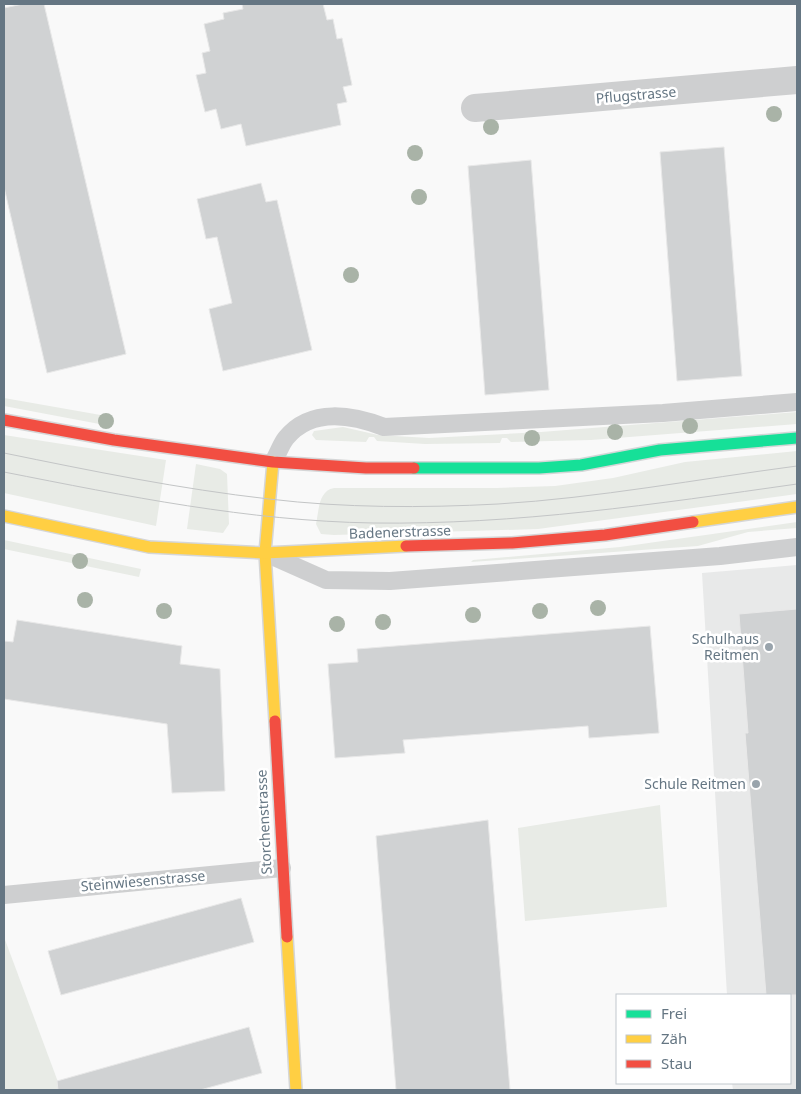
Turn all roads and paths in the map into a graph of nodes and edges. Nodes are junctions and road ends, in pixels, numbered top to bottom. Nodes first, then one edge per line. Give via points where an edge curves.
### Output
1 (797, 80) edge
2 (475, 108) dead end
3 (797, 402) edge
4 (4, 420) edge
5 (797, 438) edge
6 (274, 462) junction
7 (797, 506) edge
8 (4, 516) edge
9 (797, 547) edge
10 (265, 553) junction
11 (282, 868) junction
12 (4, 895) edge
13 (296, 1090) edge

1 - 2 street, Pflugstrasse
3 - 6 lane via 663,414 384,427 363,419 324,417 307,421 287,437
4 - 6 main road via 114,440
5 - 6 main road via 660,450 580,465 539,468 366,468
6 - 10 main road, Storchenstrasse
7 - 10 main road, Badenerstrasse via 605,534 512,543
8 - 10 main road, Badenerstrasse via 149,547
9 - 10 lane via 720,556 390,581 326,580
10 - 11 main road, Storchenstrasse
11 - 12 lane, Steinwiesenstrasse
11 - 13 main road, Storchenstrasse

